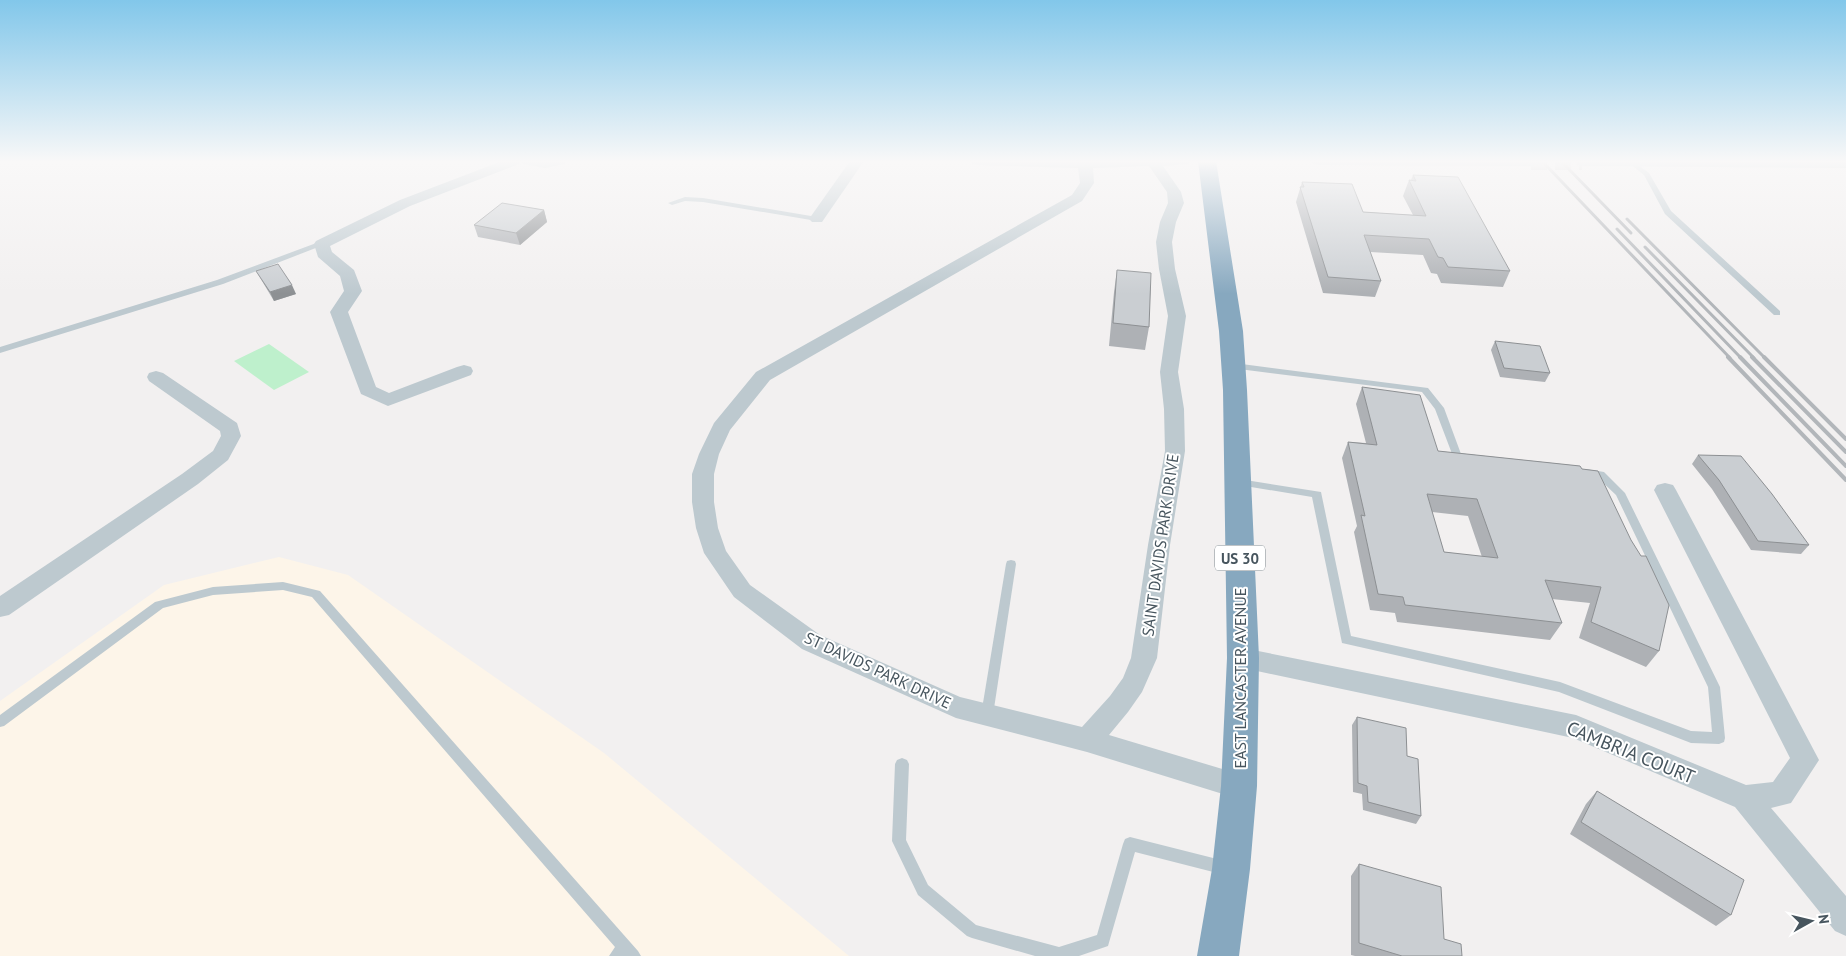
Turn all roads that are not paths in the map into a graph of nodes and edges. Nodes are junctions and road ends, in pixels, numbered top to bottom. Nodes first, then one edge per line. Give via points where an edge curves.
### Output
1 (399, 206) edge
2 (737, 206) edge
3 (826, 206) edge
4 (1064, 206) edge
5 (1175, 206) edge
6 (1214, 206) edge
7 (1664, 206) edge
8 (817, 219) joint
9 (322, 244) junction
10 (1777, 313) dead end
11 (0, 350) edge
12 (1233, 366) junction
13 (464, 371) dead end
14 (156, 378) dead end
15 (1476, 459) edge
16 (1572, 471) edge
17 (1237, 482) junction
18 (1665, 490) dead end
19 (1011, 564) dead end
20 (0, 608) edge
21 (1243, 658) junction
22 (987, 715) junction
23 (0, 722) edge
24 (1087, 740) junction
25 (902, 764) dead end
26 (1239, 786) junction
27 (1745, 798) junction
28 (1231, 869) junction
29 (1846, 920) edge
30 (626, 953) edge
31 (1218, 956) edge

1 - 9 street
2 - 8 lane
3 - 8 street
4 - 22 street, ST DAVIDS PARK DRIVE via 763,376 721,428 703,474 703,502 715,553 742,591 811,642 956,707
5 - 24 street, SAINT DAVIDS PARK DRIVE via 1164,242 1177,316 1168,372 1174,409 1175,451 1144,658 1133,684
6 - 12 highway, EAST LANCASTER AVENUE / US 30 via 1229,310
7 - 10 lane
9 - 11 lane via 220,282
9 - 13 street via 324,254 348,274 353,291 339,312 368,390 388,400
12 - 15 lane via 1425,390 1439,408 1457,457
12 - 17 highway, EAST LANCASTER AVENUE / US 30
14 - 20 street via 230,428 231,436 221,455
16 - 17 lane via 1600,474 1620,493 1714,687 1719,738 1691,737 1560,687 1346,640 1317,494
17 - 21 highway, EAST LANCASTER AVENUE / US 30
18 - 27 street via 1805,760 1782,794
19 - 22 lane
21 - 26 highway, EAST LANCASTER AVENUE / US 30
21 - 27 street, CAMBRIA COURT via 1576,727
22 - 24 street, ST DAVIDS PARK DRIVE
23 - 30 lane via 159,605 213,591 283,586 316,594
24 - 26 street, ST DAVIDS PARK DRIVE
25 - 28 lane via 899,841 923,890 972,931 1059,955 1104,941 1130,844
26 - 28 highway, EAST LANCASTER AVENUE / US 30
27 - 29 street, CAMBRIA COURT
28 - 31 highway, EAST LANCASTER AVENUE / US 30

